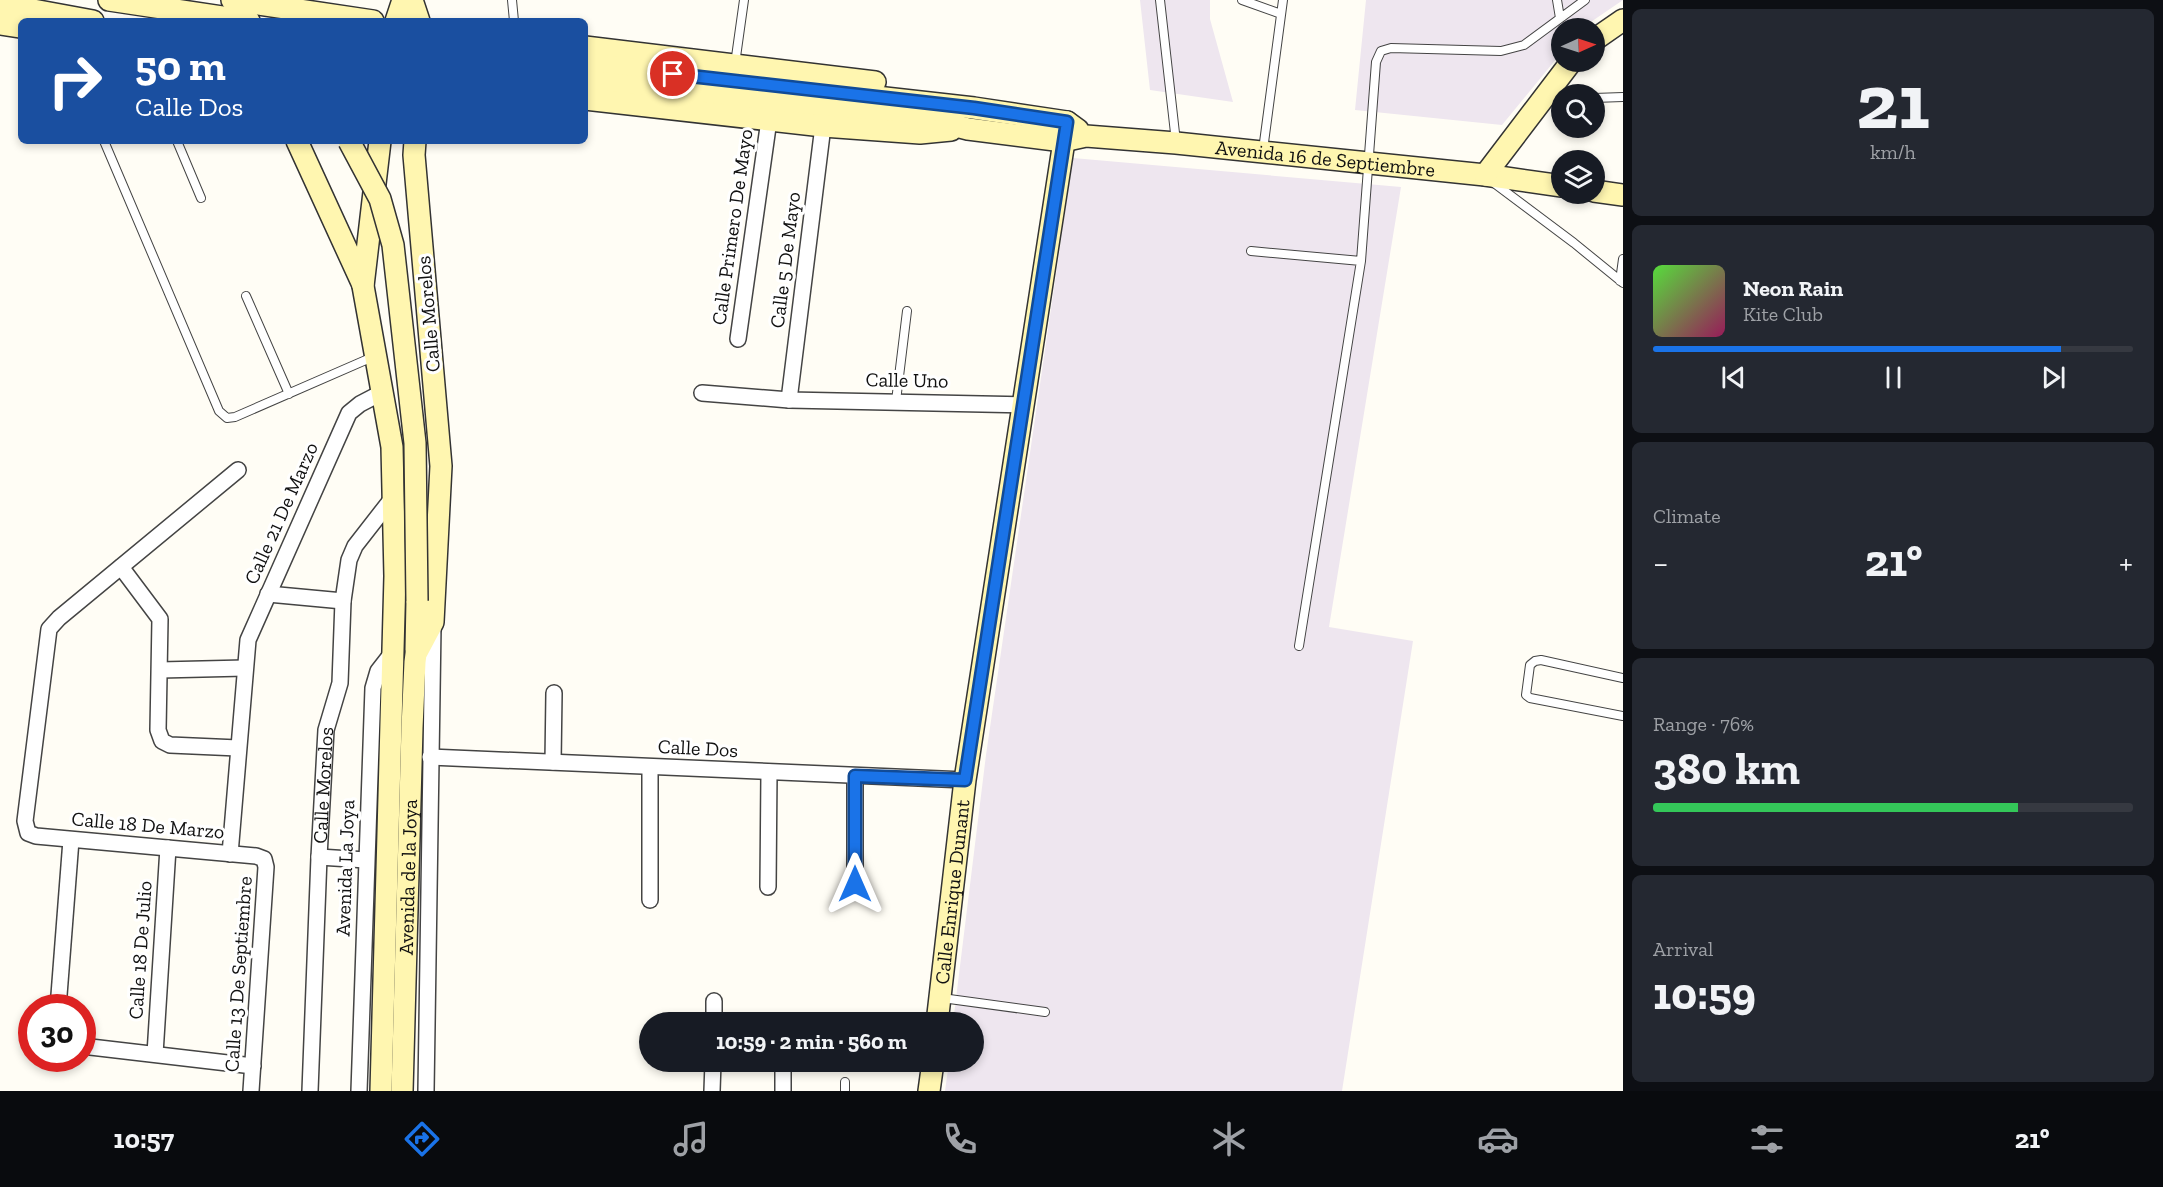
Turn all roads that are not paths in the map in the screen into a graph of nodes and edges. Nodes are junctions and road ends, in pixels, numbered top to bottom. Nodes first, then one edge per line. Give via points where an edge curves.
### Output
1 (232, 0) edge
2 (237, 0) edge
3 (403, 0) edge
4 (412, 0) edge
5 (513, 0) edge
6 (744, 0) edge
7 (1160, 0) edge
8 (1242, 0) edge
9 (1283, 0) edge
10 (1557, 0) edge
11 (1585, 0) edge
12 (117, 1) edge
13 (0, 4) edge
14 (313, 6) edge
15 (1281, 14) junction
16 (77, 18) edge
17 (160, 18) edge
18 (229, 18) edge
19 (337, 18) edge
20 (397, 18) edge
21 (418, 18) edge
22 (514, 18) edge
23 (1560, 18) joint
24 (1623, 20) edge
25 (0, 24) edge
26 (1551, 25) edge
27 (18, 27) edge
28 (1605, 32) edge
29 (588, 47) edge
30 (588, 63) edge
31 (735, 65) junction
32 (1564, 72) edge
33 (588, 81) edge
34 (1623, 97) edge
35 (1605, 98) edge
36 (588, 99) edge
37 (974, 108) junction
38 (769, 120) junction
39 (823, 126) junction
40 (968, 129) junction
41 (1065, 131) junction
42 (1176, 143) junction
43 (105, 144) edge
44 (178, 144) edge
45 (298, 144) edge
46 (351, 144) edge
47 (380, 144) edge
48 (417, 146) edge
49 (1263, 152) junction
50 (1370, 164) junction
51 (1485, 175) junction
52 (1551, 184) edge
53 (1605, 193) edge
54 (1623, 195) edge
55 (201, 198) dead end
56 (1251, 252) dead end
57 (1623, 259) edge
58 (1361, 261) junction
59 (1622, 282) edge
60 (363, 286) junction
61 (246, 296) dead end
62 (907, 311) dead end
63 (738, 339) dead end
64 (376, 356) junction
65 (383, 392) junction
66 (702, 393) dead end
67 (289, 394) junction
68 (789, 400) junction
69 (896, 400) junction
70 (1024, 405) junction
71 (238, 470) dead end
72 (394, 496) junction
73 (121, 567) junction
74 (268, 594) junction
75 (343, 602) junction
76 (433, 622) junction
77 (1299, 646) dead end
78 (392, 658) junction
79 (416, 658) junction
80 (245, 668) junction
81 (160, 670) junction
82 (1623, 678) edge
83 (554, 693) dead end
84 (1623, 717) edge
85 (238, 748) junction
86 (430, 758) junction
87 (552, 762) junction
88 (650, 767) junction
89 (769, 772) junction
90 (855, 776) junction
91 (965, 780) junction
92 (71, 840) junction
93 (168, 848) junction
94 (230, 854) junction
95 (319, 857) junction
96 (264, 860) joint
97 (366, 860) junction
98 (855, 884) dead end
99 (768, 887) dead end
100 (650, 900) dead end
101 (59, 994) edge
102 (940, 998) junction
103 (714, 1000) dead end
104 (714, 1012) edge
105 (938, 1012) edge
106 (1045, 1012) dead end
107 (96, 1048) edge
108 (154, 1054) junction
109 (253, 1066) junction
110 (713, 1072) edge
111 (783, 1072) edge
112 (932, 1072) edge
113 (251, 1091) edge
114 (310, 1091) edge
115 (359, 1091) edge
116 (381, 1091) edge
117 (402, 1091) edge
118 (426, 1091) edge
119 (712, 1091) edge
120 (783, 1091) edge
121 (929, 1091) edge

1 - 2 main road
2 - 14 main road
3 - 20 main road
4 - 21 main road
5 - 22 lane
6 - 31 lane
7 - 42 lane
8 - 15 lane
9 - 15 lane
10 - 23 lane
11 - 23 lane
12 - 17 main road
12 - 18 main road
13 - 16 main road
14 - 19 main road
15 - 49 lane
24 - 28 main road
25 - 27 main road
26 - 50 lane via 1514,49 1381,51 1376,62
29 - 31 main road
30 - 37 main road
31 - 37 main road via 929,89
32 - 51 main road
33 - 40 main road via 925,118
34 - 35 lane
36 - 38 main road
37 - 41 main road
38 - 39 main road
38 - 63 street, Calle Primero De Mayo
39 - 40 main road via 920,133
39 - 68 street, Calle 5 De Mayo
40 - 41 main road
41 - 42 main road, Avenida 16 de Septiembre
41 - 70 main road, Calle Enrique Dunant
42 - 49 main road, Avenida 16 de Septiembre
43 - 67 lane via 219,411 227,418 235,417
44 - 55 lane
45 - 60 main road
46 - 79 main road, Avenida de la Joya, bridge via 380,200 393,245 415,443
47 - 60 main road
48 - 76 main road, Calle Morelos via 441,466
49 - 50 main road, Avenida 16 de Septiembre
50 - 51 main road, Avenida 16 de Septiembre
50 - 58 lane
51 - 52 main road, Avenida 16 de Septiembre
51 - 59 lane
53 - 54 main road
56 - 58 lane
57 - 59 lane
58 - 77 lane
60 - 64 main road
61 - 67 lane
62 - 69 lane
64 - 65 main road
64 - 67 lane
65 - 72 main road via 392,447
65 - 74 street, Calle 21 De Marzo via 349,413
66 - 68 street, Calle Uno
68 - 69 street, Calle Uno
69 - 70 street, Calle Uno
70 - 91 main road, Calle Enrique Dunant
71 - 73 street
72 - 75 street, Calle Morelos via 355,546
72 - 78 main road
73 - 81 street via 160,619
73 - 92 street, Calle 18 De Marzo via 49,629 25,821 28,833
74 - 75 street
74 - 80 street, Calle 21 De Marzo via 248,639
75 - 95 street, Calle Morelos via 340,683 326,730
76 - 79 main road, Calle Morelos
76 - 86 street
78 - 97 street, Avenida La Joya via 378,671 373,688
78 - 116 main road, Avenida de la Joya
79 - 117 main road, Avenida de la Joya
80 - 81 street
80 - 85 street, Calle 21 De Marzo
81 - 85 street via 158,730 162,741 170,745
82 - 84 lane via 1541,660 1530,665 1526,688 1530,698
83 - 87 street
85 - 94 street, Calle 21 De Marzo
86 - 87 street, Calle Dos
86 - 118 street
87 - 88 street, Calle Dos
88 - 89 street, Calle Dos
88 - 100 street
89 - 90 street, Calle Dos
89 - 99 street
90 - 91 street, Calle Dos
90 - 98 street
91 - 102 main road, Calle Enrique Dunant
92 - 93 street, Calle 18 De Marzo
92 - 101 street
93 - 94 street, Calle 18 De Marzo
93 - 108 street, Calle 18 De Julio
94 - 96 street, Calle 18 De Marzo
95 - 97 street
95 - 114 street, Calle Morelos
96 - 109 street, Calle 13 De Septiembre via 267,867
97 - 115 street, Avenida La Joya
102 - 105 main road, Calle Enrique Dunant
102 - 106 lane
103 - 104 street
107 - 108 street
108 - 109 street
109 - 113 street, Calle 13 De Septiembre
110 - 119 street
111 - 120 street
112 - 121 main road

